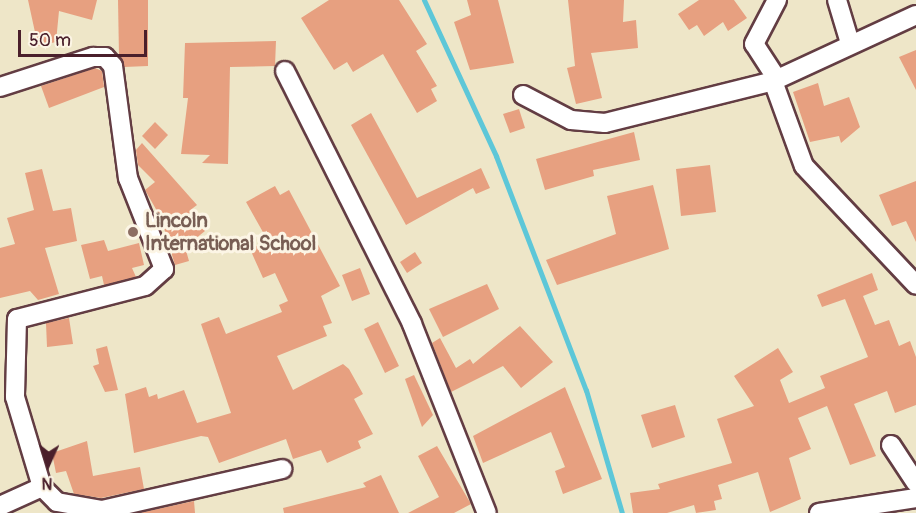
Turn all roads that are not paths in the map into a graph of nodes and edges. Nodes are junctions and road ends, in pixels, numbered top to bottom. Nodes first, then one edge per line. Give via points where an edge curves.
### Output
1 (777, 0) edge
2 (837, 0) edge
3 (916, 15) edge
4 (850, 43) junction
5 (285, 72) dead end
6 (774, 79) junction
7 (0, 87) edge
8 (523, 95) dead end
9 (916, 285) edge
10 (891, 445) dead end
11 (282, 469) dead end
12 (916, 483) edge
13 (42, 487) junction
14 (916, 498) edge
15 (0, 506) edge
16 (487, 513) edge
17 (819, 513) edge

1 - 6 street via 754,44
2 - 4 street
3 - 4 street
4 - 6 street
5 - 16 street via 412,324
6 - 8 street via 605,123 571,120
6 - 9 street via 804,166
7 - 13 street via 93,57 105,57 113,66 128,178 164,269 145,286 17,319 15,397
10 - 12 street
11 - 13 street via 102,510 75,509
13 - 15 street
14 - 17 street

